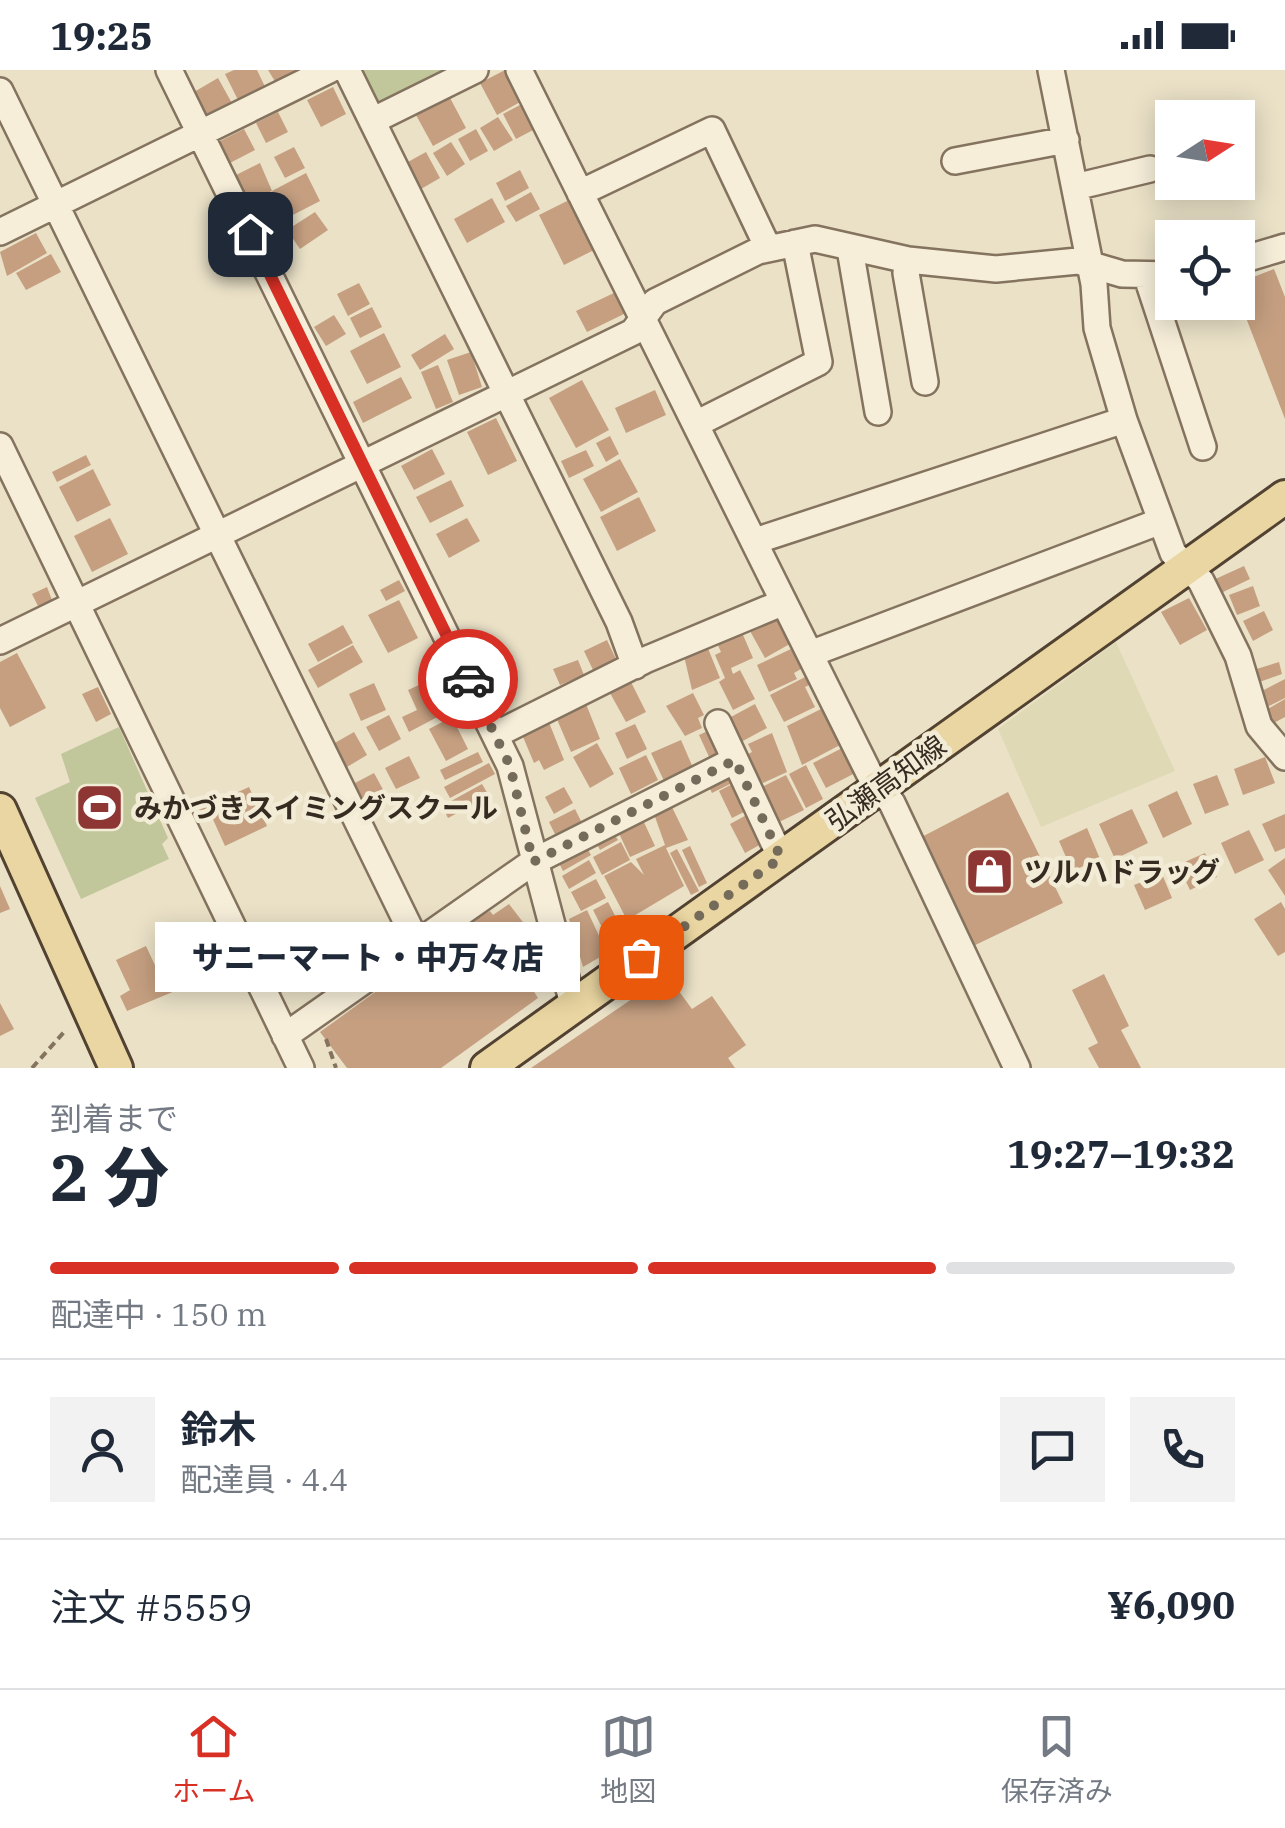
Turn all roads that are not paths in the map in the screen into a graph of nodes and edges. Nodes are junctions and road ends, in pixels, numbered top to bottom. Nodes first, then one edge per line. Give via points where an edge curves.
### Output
1 (169, 70) edge
2 (329, 70) edge
3 (347, 70) edge
4 (475, 70) edge
5 (518, 70) edge
6 (1056, 71) edge
7 (0, 91) edge
8 (372, 121) junction
9 (201, 135) junction
10 (1066, 140) junction
11 (955, 161) dead end
12 (1150, 168) dead end
13 (1075, 188) junction
14 (580, 193) junction
15 (55, 206) junction
16 (0, 232) edge
17 (795, 243) junction
18 (1285, 247) edge
19 (768, 248) junction
20 (850, 249) junction
21 (1255, 256) edge
22 (908, 260) junction
23 (1090, 264) junction
24 (1155, 275) edge
25 (644, 319) junction
26 (1171, 320) edge
27 (925, 382) dead end
28 (506, 394) junction
29 (878, 412) dead end
30 (1124, 420) junction
31 (696, 424) junction
32 (0, 446) edge
33 (1203, 447) dead end
34 (362, 464) junction
35 (1285, 496) edge
36 (1161, 521) junction
37 (218, 534) junction
38 (755, 541) junction
39 (1186, 567) junction
40 (784, 602) junction
41 (77, 604) junction
42 (0, 641) edge
43 (810, 654) junction
44 (634, 666) junction
45 (718, 723) dead end
46 (495, 735) junction
47 (1285, 758) edge
48 (735, 760) junction
49 (879, 788) junction
50 (0, 810) edge
51 (781, 858) junction
52 (533, 862) junction
53 (416, 942) junction
54 (574, 1004) junction
55 (285, 1036) junction
56 (116, 1068) edge
57 (300, 1068) edge
58 (487, 1068) edge
59 (1017, 1068) edge

1 - 9 street
2 - 9 street
3 - 8 street
4 - 8 street
5 - 14 street
6 - 10 street
7 - 15 street
8 - 28 street
9 - 15 street
9 - 34 street
10 - 11 street
10 - 13 street
12 - 13 street
13 - 23 street
14 - 19 street via 712,130
14 - 25 street
15 - 16 street
15 - 37 street
17 - 19 street
17 - 20 street via 814,238
17 - 31 street via 820,362
18 - 21 street
19 - 25 street via 656,302
20 - 22 street
20 - 29 street
22 - 23 street via 996,269
22 - 27 street
23 - 24 street
23 - 30 street via 1102,356
25 - 28 street via 633,332
25 - 31 street
26 - 33 street
28 - 34 street
28 - 44 street via 619,622
30 - 36 street
30 - 38 street
31 - 38 street
32 - 41 street
34 - 37 street
34 - 46 street
35 - 39 main road, 弘瀬高知線
36 - 39 street
36 - 43 street
37 - 41 street
37 - 53 street
38 - 40 street
39 - 47 street via 1201,581 1238,656 1259,726
39 - 49 main road, 弘瀬高知線
40 - 43 street
40 - 44 street
41 - 42 street
41 - 55 street
43 - 49 street
44 - 46 street
45 - 48 street
46 - 52 street via 510,766
48 - 51 street
48 - 52 street
49 - 51 main road, 弘瀬高知線
49 - 59 street
50 - 56 main road
51 - 54 main road, 弘瀬高知線
52 - 53 street
52 - 54 street
53 - 55 street
54 - 58 main road, 弘瀬高知線
55 - 57 street

